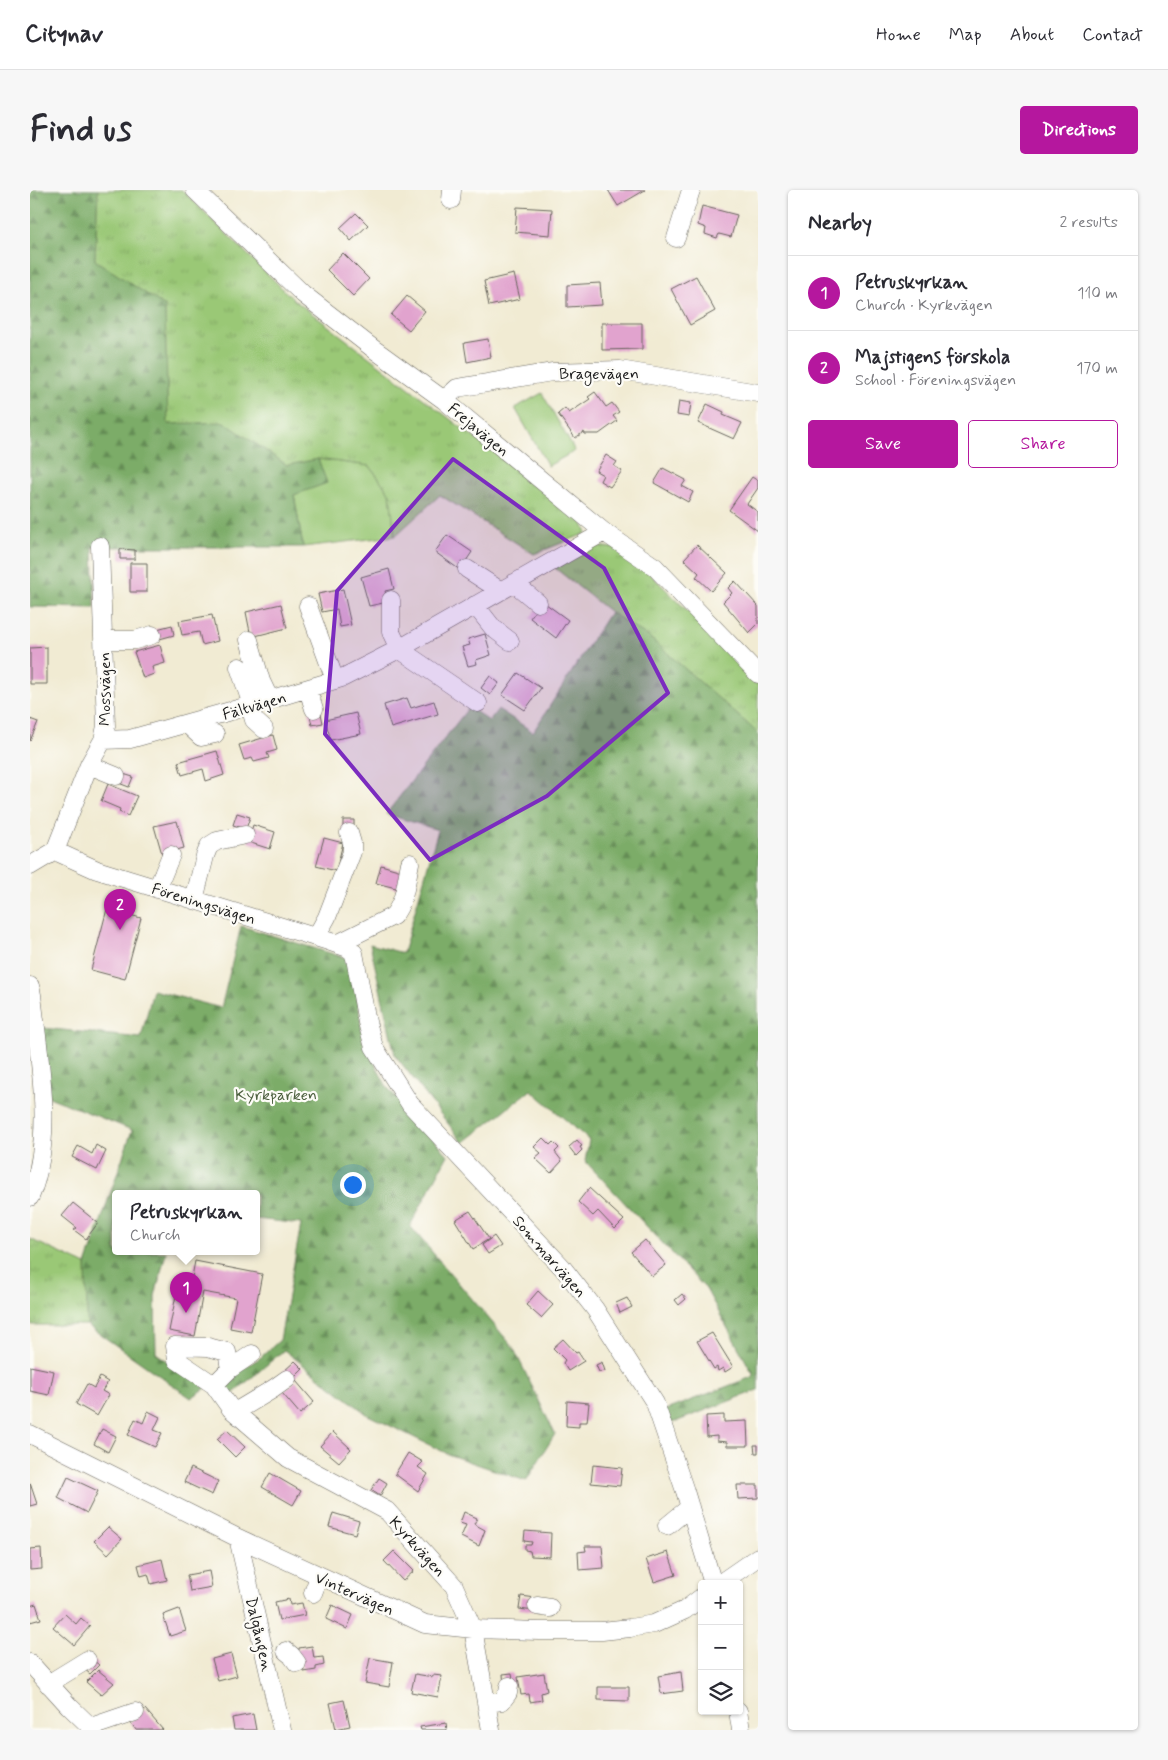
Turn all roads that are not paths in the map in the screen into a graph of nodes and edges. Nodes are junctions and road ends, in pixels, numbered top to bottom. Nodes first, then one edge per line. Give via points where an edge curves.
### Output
1 (195, 190) edge
2 (691, 190) edge
3 (676, 238) dead end
4 (758, 393) edge
5 (444, 400) junction
6 (604, 532) junction
7 (106, 551) dead end
8 (467, 569) dead end
9 (507, 587) junction
10 (391, 600) dead end
11 (538, 603) dead end
12 (475, 605) junction
13 (308, 606) dead end
14 (152, 635) dead end
15 (103, 640) junction
16 (249, 640) dead end
17 (510, 641) dead end
18 (398, 649) junction
19 (239, 667) dead end
20 (758, 674) edge
21 (335, 680) junction
22 (308, 689) junction
23 (270, 700) junction
24 (478, 703) dead end
25 (251, 706) junction
26 (314, 709) dead end
27 (186, 724) junction
28 (264, 729) dead end
29 (215, 734) dead end
30 (102, 740) junction
31 (89, 766) junction
32 (116, 776) dead end
33 (349, 833) dead end
34 (245, 835) dead end
35 (54, 851) junction
36 (163, 862) dead end
37 (410, 863) dead end
38 (30, 866) edge
39 (157, 888) junction
40 (194, 900) junction
41 (316, 937) junction
42 (338, 944) junction
43 (354, 954) joint
44 (30, 986) edge
45 (30, 1197) edge
46 (252, 1354) dead end
47 (230, 1369) junction
48 (287, 1379) dead end
49 (214, 1385) junction
50 (235, 1412) junction
51 (30, 1434) edge
52 (690, 1508) junction
53 (668, 1526) dead end
54 (238, 1538) junction
55 (758, 1557) edge
56 (712, 1580) edge
57 (725, 1580) edge
58 (698, 1600) edge
59 (473, 1629) junction
60 (86, 1660) dead end
61 (30, 1663) edge
62 (48, 1684) junction
63 (509, 1686) dead end
64 (487, 1703) junction
65 (135, 1712) dead end
66 (739, 1715) edge
67 (93, 1729) edge
68 (282, 1730) edge
69 (491, 1730) edge
70 (741, 1730) edge

1 - 5 street, Frejavägen via 303,294
2 - 3 street
4 - 5 street, Bragevägen via 620,370 552,372 467,386 458,388
5 - 6 street, Frejavägen
6 - 9 street, Fältvägen
6 - 20 street, Frejavägen via 655,567
7 - 15 street, Mossvägen
8 - 9 street
9 - 11 street
9 - 12 street, Fältvägen
10 - 18 street via 392,632
12 - 17 street via 493,628
12 - 18 street, Fältvägen
13 - 21 street
14 - 15 street via 135,640
15 - 30 street, Mossvägen via 106,726
16 - 23 street
18 - 21 street, Fältvägen
18 - 24 street
19 - 25 street
21 - 22 street, Fältvägen
22 - 23 street, Fältvägen
22 - 26 street
23 - 25 street, Fältvägen
25 - 27 street, Fältvägen
25 - 28 street via 254,720
27 - 29 street via 201,737
27 - 30 street, Fältvägen via 130,739
30 - 31 street, Mossvägen
31 - 32 street
31 - 35 street, Mossvägen
33 - 41 street via 352,852
34 - 40 street via 209,846
35 - 38 street
35 - 39 street, Föreningsvägen via 97,870
36 - 39 street
37 - 42 street via 399,910
39 - 40 street, Föreningsvägen
40 - 41 street, Föreningsvägen
41 - 42 street, Föreningsvägen
42 - 43 street, Föreningsvägen
43 - 52 street, Sommarvägen via 374,1047 410,1104 536,1237 595,1309 655,1403
44 - 45 street via 44,1120 43,1150
46 - 47 street
47 - 49 street
47 - 49 street, Kyrkvägen via 227,1352 208,1347 175,1346 177,1360
48 - 50 street
49 - 50 street, Kyrkvägen
50 - 59 street, Kyrkvägen via 288,1458 387,1511 454,1586
51 - 54 street, Vintervägen via 96,1458
52 - 53 street
52 - 56 street, Sommarvägen
54 - 59 street, Vintervägen via 316,1585 425,1624
54 - 68 street, Dalgången
55 - 57 street
58 - 59 street, Vintervägen via 685,1610 654,1624 630,1628 602,1631
59 - 64 street, Kyrkvägen
60 - 62 street
61 - 62 street
62 - 67 street
63 - 64 street via 502,1701
64 - 69 street, Kyrkvägen
65 - 67 street
66 - 70 street

